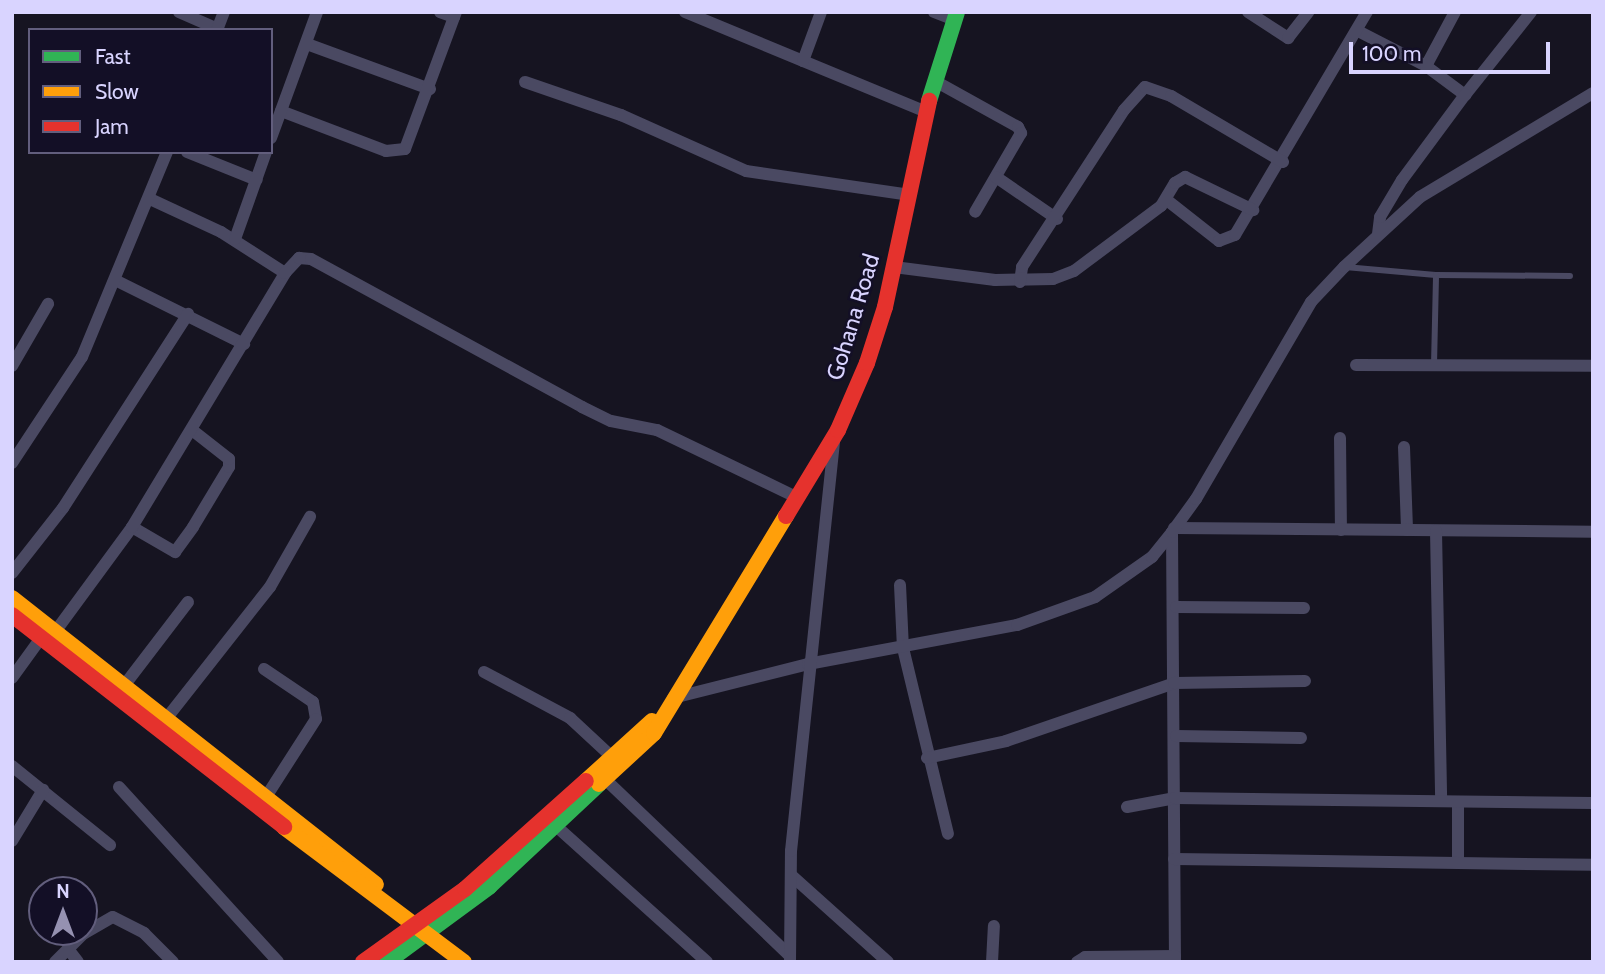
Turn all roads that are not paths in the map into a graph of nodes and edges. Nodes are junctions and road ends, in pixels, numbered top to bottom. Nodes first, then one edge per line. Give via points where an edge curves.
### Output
1 (179, 12) edge
2 (317, 12) edge
3 (440, 12) edge
4 (685, 12) edge
5 (821, 12) edge
6 (934, 12) edge
7 (1248, 12) edge
8 (1308, 12) edge
9 (1367, 12) edge
10 (1455, 12) edge
11 (1531, 12) edge
12 (455, 15) edge
13 (956, 16) edge
14 (215, 28) edge
15 (1358, 31) junction
16 (307, 44) junction
17 (803, 61) junction
18 (1426, 66) junction
19 (935, 81) junction
20 (525, 82) dead end
21 (430, 89) junction
22 (1593, 93) edge
23 (1465, 95) junction
24 (281, 111) junction
25 (927, 112) junction
26 (273, 133) edge
27 (166, 154) edge
28 (192, 154) edge
29 (265, 154) edge
30 (1283, 162) junction
31 (996, 177) junction
32 (257, 180) junction
33 (910, 195) junction
34 (150, 199) junction
35 (1168, 201) junction
36 (1253, 210) junction
37 (975, 212) dead end
38 (1057, 219) junction
39 (1378, 234) junction
40 (235, 239) junction
41 (894, 267) junction
42 (1343, 267) junction
43 (285, 272) junction
44 (1436, 275) junction
45 (1570, 276) dead end
46 (117, 281) junction
47 (1020, 282) junction
48 (48, 304) dead end
49 (188, 314) junction
50 (244, 344) junction
51 (1356, 365) dead end
52 (1434, 365) junction
53 (12, 366) edge
54 (1593, 366) edge
55 (192, 430) junction
56 (834, 435) junction
57 (1340, 438) dead end
58 (1404, 447) dead end
59 (12, 463) edge
60 (796, 497) junction
61 (310, 517) dead end
62 (132, 527) junction
63 (1173, 530) junction
64 (1341, 530) junction
65 (1407, 530) junction
66 (1436, 531) junction
67 (1593, 532) edge
68 (12, 573) edge
69 (900, 585) dead end
70 (12, 598) edge
71 (188, 602) dead end
72 (1176, 607) junction
73 (1304, 608) dead end
74 (12, 615) edge
75 (48, 635) junction
76 (903, 648) junction
77 (808, 664) junction
78 (264, 669) dead end
79 (484, 672) dead end
80 (12, 678) edge
81 (1305, 681) dead end
82 (1174, 683) junction
83 (123, 687) junction
84 (673, 698) junction
85 (662, 717) junction
86 (166, 719) junction
87 (1176, 736) junction
88 (1301, 738) dead end
89 (612, 758) junction
90 (927, 758) junction
91 (12, 766) edge
92 (607, 781) junction
93 (120, 787) dead end
94 (43, 790) junction
95 (267, 797) junction
96 (1175, 798) junction
97 (1441, 801) junction
98 (1458, 802) junction
99 (1593, 803) edge
100 (1127, 807) dead end
101 (556, 827) junction
102 (948, 834) dead end
103 (12, 841) edge
104 (110, 845) dead end
105 (1174, 859) junction
106 (1458, 863) junction
107 (1593, 865) edge
108 (791, 875) junction
109 (418, 926) junction
110 (994, 926) dead end
111 (68, 949) junction
112 (790, 959) edge
113 (1175, 959) edge
114 (55, 962) edge
115 (78, 962) edge
116 (173, 962) edge
117 (278, 962) edge
118 (363, 962) edge
119 (387, 962) edge
120 (464, 962) edge
121 (707, 962) edge
122 (888, 962) edge
123 (992, 962) edge
124 (1077, 962) edge

1 - 14 street
2 - 16 street
3 - 12 street
4 - 17 street
5 - 17 street
6 - 13 street
7 - 8 street via 1288,38
9 - 15 street
10 - 18 street
11 - 23 street
12 - 21 street
13 - 19 main road, Gohana Road
15 - 18 street
15 - 30 street
16 - 21 street
16 - 24 street
17 - 25 street
18 - 23 street
19 - 25 main road, Gohana Road
19 - 31 street via 1018,127 1021,139
20 - 33 street via 621,115 746,172
21 - 24 street via 408,145 394,152
22 - 39 street via 1420,197
23 - 39 street via 1402,180 1380,217
24 - 26 street
25 - 33 main road, Gohana Road
27 - 34 street
28 - 32 street
29 - 32 street
30 - 36 street
30 - 38 street via 1171,96 1145,87 1124,110
31 - 37 street
31 - 38 street
32 - 40 street
33 - 41 main road, Gohana Road
34 - 40 street
34 - 46 street
35 - 36 street via 1175,183 1185,177
35 - 36 street via 1219,242 1235,235
35 - 47 street via 1074,271 1053,279
38 - 47 street via 1022,267
39 - 42 street
40 - 43 street
41 - 47 street
41 - 56 main road, Gohana Road via 867,363
42 - 44 lane
42 - 63 street via 1311,302 1196,499
43 - 50 street
43 - 60 street via 295,260 311,259 582,407 611,421 657,430
44 - 45 lane
44 - 52 lane
46 - 49 street
46 - 59 street via 82,357
48 - 53 street
49 - 50 street
49 - 68 street via 63,508
50 - 55 street
51 - 52 street
52 - 54 street
55 - 62 street
55 - 62 street via 229,459 229,467 193,527 175,552
56 - 60 main road, Gohana Road
56 - 77 street
57 - 64 street
58 - 65 street
60 - 84 main road, Gohana Road
61 - 86 street via 270,587
62 - 75 street
63 - 64 street
63 - 72 street
63 - 76 street via 1152,557 1095,597 1017,625
64 - 65 street
65 - 66 street
66 - 67 street
66 - 97 street
69 - 76 street
70 - 75 main road
71 - 83 street
72 - 73 street
72 - 82 street
74 - 75 main road
75 - 80 street
75 - 83 main road
75 - 109 main road via 400,917
76 - 77 street
76 - 90 street
77 - 84 street
77 - 108 street
78 - 95 street via 313,702 316,719
79 - 89 street via 570,718
81 - 82 street
82 - 87 street
82 - 90 street via 1006,741
83 - 86 main road
84 - 85 main road, Gohana Road
85 - 89 main road via 645,726
85 - 92 main road, Gohana Road via 654,733
86 - 95 main road
87 - 88 street
87 - 96 street
89 - 109 main road
90 - 102 street
91 - 94 street
92 - 101 main road, Gohana Road
92 - 112 street
93 - 117 street
94 - 103 street
94 - 104 street
95 - 109 main road via 346,858
96 - 97 street
96 - 100 street
96 - 105 street
97 - 98 street
98 - 99 street
98 - 106 street
101 - 109 main road, Gohana Road via 489,887
101 - 121 street
105 - 106 street
105 - 113 street
106 - 107 street
108 - 112 street
108 - 122 street
109 - 118 main road
109 - 119 main road
109 - 120 main road
110 - 123 street
111 - 114 street
111 - 115 street
111 - 116 street via 103,919 113,917 144,933
113 - 124 street via 1085,957

